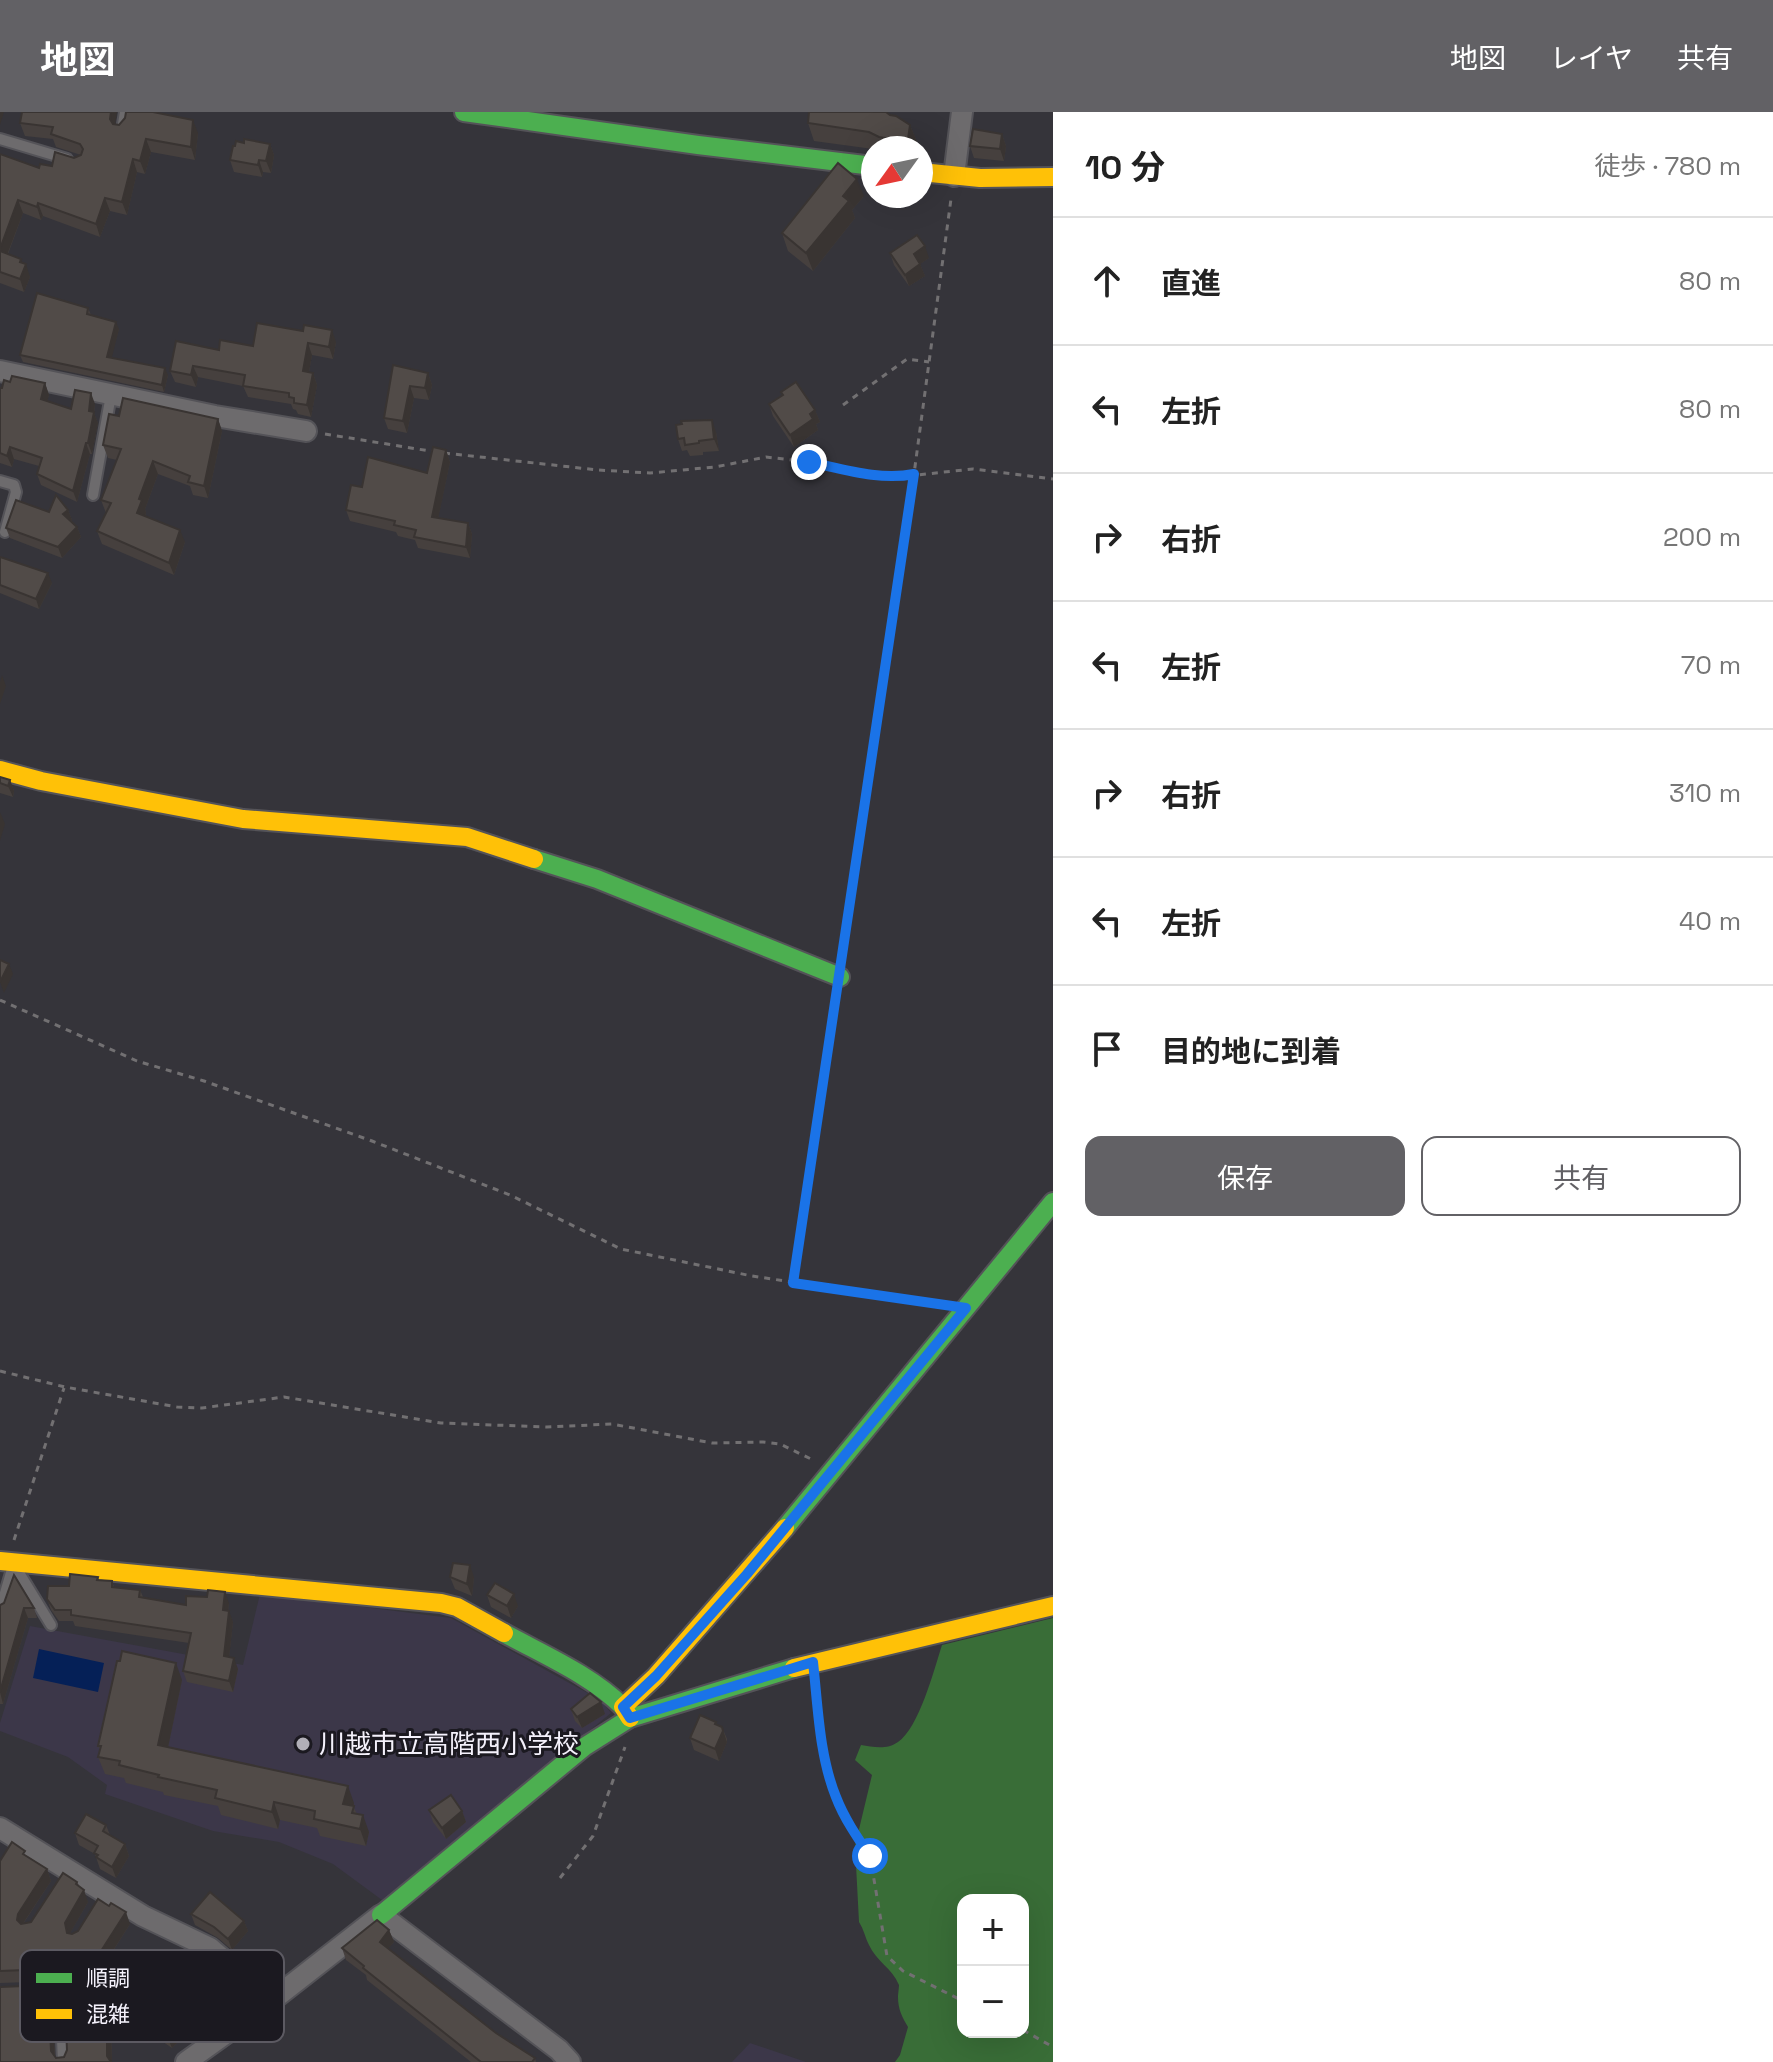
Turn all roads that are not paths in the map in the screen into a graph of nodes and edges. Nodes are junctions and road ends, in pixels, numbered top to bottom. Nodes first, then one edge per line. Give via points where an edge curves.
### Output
1 (125, 112) edge
2 (464, 112) edge
3 (962, 112) edge
4 (122, 130) edge
5 (0, 139) edge
6 (80, 163) edge
7 (861, 165) edge
8 (933, 173) edge
9 (954, 176) junction
10 (1053, 177) edge
11 (0, 371) edge
12 (111, 395) junction
13 (306, 431) road end
14 (0, 481) edge
15 (93, 495) dead end
16 (5, 532) edge
17 (0, 770) edge
18 (840, 977) road end
19 (1053, 1202) edge
20 (6, 1563) edge
21 (1053, 1606) edge
22 (0, 1610) edge
23 (51, 1625) dead end
24 (627, 1712) junction
25 (8, 1838) edge
26 (381, 1915) junction
27 (212, 1950) edge
28 (284, 1991) edge
29 (62, 2042) edge
30 (217, 2042) edge
31 (192, 2061) edge
32 (63, 2062) edge
33 (570, 2062) edge

1 - 4 lane
2 - 7 street
3 - 9 street
5 - 6 lane
8 - 9 street
9 - 10 street
11 - 12 street
12 - 13 street
12 - 15 lane
14 - 16 lane via 14,485 16,492
17 - 18 street via 243,819 467,837 597,879
19 - 24 street
20 - 22 lane
20 - 23 lane
20 - 24 street via 441,1603 583,1677
21 - 24 street
24 - 26 street
25 - 27 street via 100,1898
26 - 28 street
26 - 33 street
29 - 32 lane
30 - 31 street

